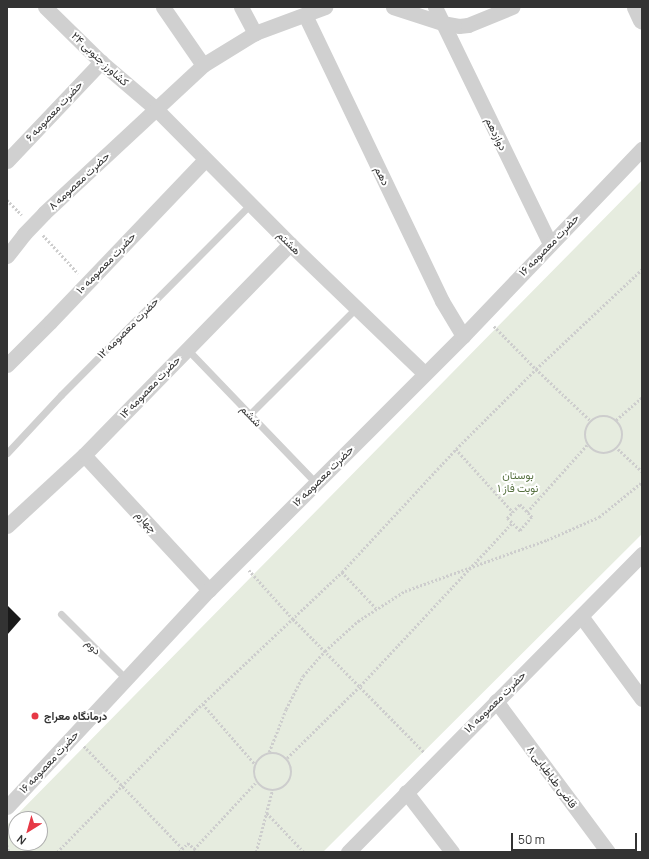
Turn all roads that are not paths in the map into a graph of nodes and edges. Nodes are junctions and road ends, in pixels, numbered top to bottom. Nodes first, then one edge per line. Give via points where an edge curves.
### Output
1 (45, 7) edge
2 (163, 7) edge
3 (241, 7) edge
4 (325, 7) edge
5 (393, 7) edge
6 (435, 7) edge
7 (512, 7) edge
8 (636, 7) edge
9 (305, 15) junction
10 (642, 20) edge
11 (442, 23) junction
12 (255, 33) junction
13 (101, 62) junction
14 (203, 65) junction
15 (156, 110) junction
16 (642, 149) edge
17 (204, 160) junction
18 (7, 161) edge
19 (251, 204) junction
20 (290, 244) junction
21 (550, 244) junction
22 (7, 256) edge
23 (356, 308) junction
24 (463, 336) junction
25 (187, 349) junction
26 (7, 365) edge
27 (425, 374) junction
28 (250, 414) junction
29 (7, 453) edge
30 (84, 455) junction
31 (316, 483) junction
32 (7, 526) edge
33 (642, 554) edge
34 (209, 590) junction
35 (61, 614) dead end
36 (580, 616) junction
37 (126, 680) junction
38 (642, 699) edge
39 (496, 701) junction
40 (406, 792) junction
41 (7, 807) edge
42 (348, 852) edge
43 (452, 852) edge
44 (608, 852) edge

1 - 13 street, کشاورز جنوبی ۲۴
2 - 14 street
3 - 12 street
4 - 9 street, حضرت معصومه ۸
5 - 11 street
6 - 11 street, دوازدهم
7 - 11 street via 465,26
8 - 10 street
9 - 12 street, حضرت معصومه ۸
9 - 24 street, دهم via 442,301
11 - 21 street, دوازدهم
12 - 14 street, حضرت معصومه ۸
13 - 15 street, کشاورز جنوبی ۲۴
13 - 18 street, حضرت معصومه ۶
14 - 15 street, حضرت معصومه ۸
15 - 17 street, هشتم
15 - 22 street, حضرت معصومه ۸ via 33,225
16 - 21 street, حضرت معصومه ۱۶
17 - 19 street, هشتم
17 - 26 street, حضرت معصومه ۱۰
19 - 20 street, هشتم
19 - 29 lane, حضرت معصومه ۱۲ via 61,395
20 - 23 street, هشتم
20 - 25 street, حضرت معصومه ۱۴
21 - 24 street, حضرت معصومه ۱۶
23 - 27 street, هشتم
23 - 28 lane
24 - 27 street, حضرت معصومه ۱۶
25 - 28 lane, ششم
25 - 30 street, حضرت معصومه ۱۴
27 - 31 street, حضرت معصومه ۱۶
28 - 31 lane, ششم
30 - 32 street, حضرت معصومه ۱۴
30 - 34 street, چهارم
31 - 34 street, حضرت معصومه ۱۶
33 - 36 street, حضرت معصومه ۱۸
34 - 37 street, حضرت معصومه ۱۶
35 - 37 lane, دوم
36 - 38 street
36 - 39 street, حضرت معصومه ۱۸
37 - 41 street, حضرت معصومه ۱۶
39 - 40 street, حضرت معصومه ۱۸
39 - 44 street, قاضی طباطبایی ۸
40 - 42 street, حضرت معصومه ۱۸
40 - 43 street

